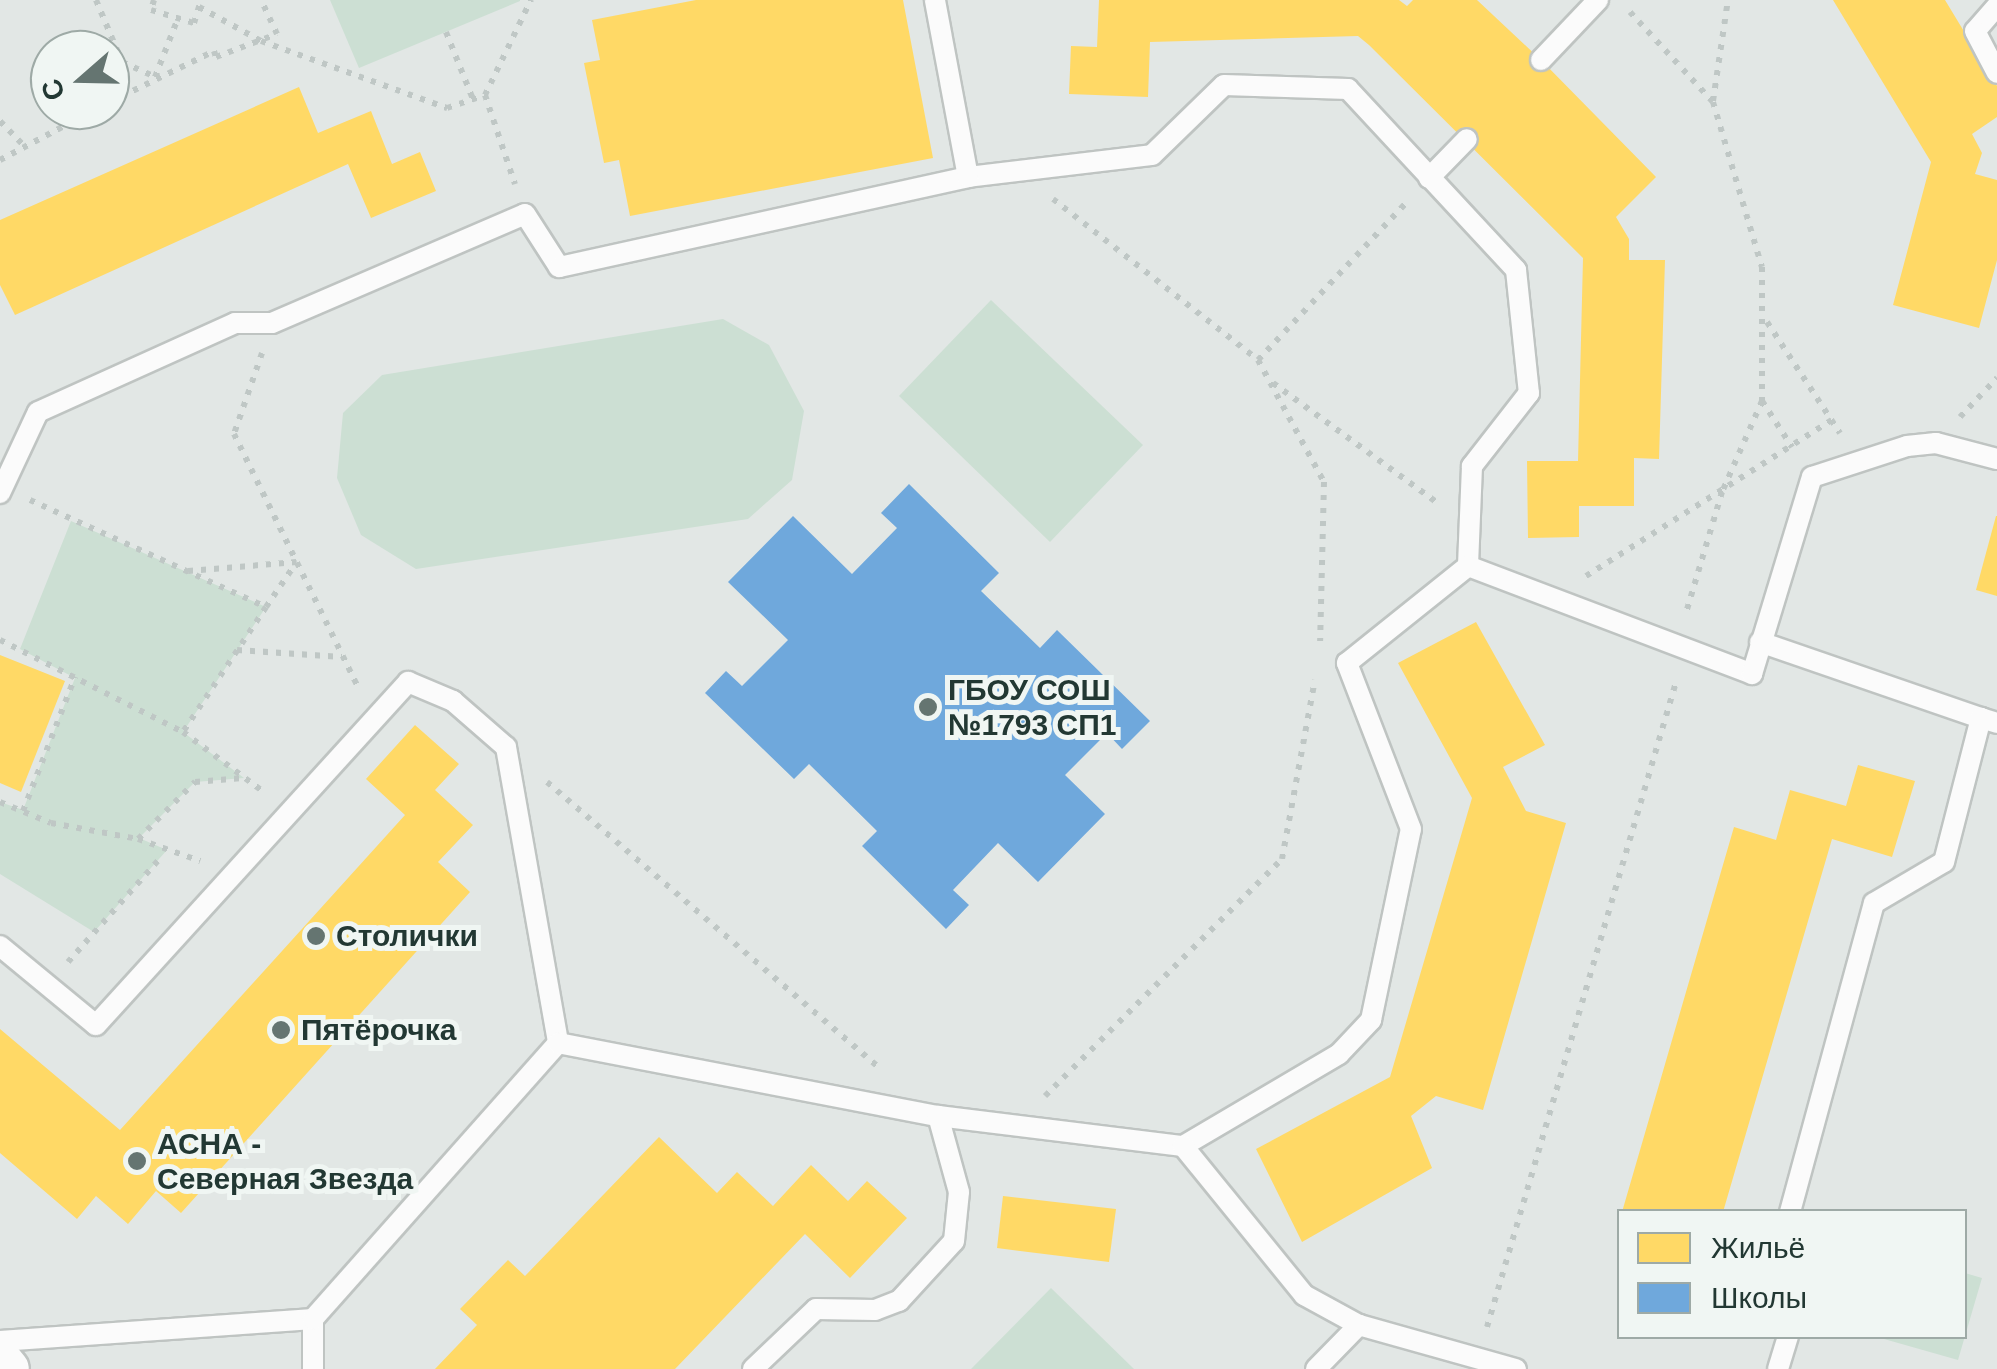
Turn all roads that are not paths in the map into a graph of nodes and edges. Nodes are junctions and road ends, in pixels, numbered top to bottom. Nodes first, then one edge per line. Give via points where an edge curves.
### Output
1 (935, 0) edge
2 (1598, 0) edge
3 (1997, 6) edge
4 (1541, 60) dead end
5 (1997, 72) edge
6 (1467, 139) dead end
7 (968, 177) junction
8 (1429, 178) junction
9 (1997, 459) edge
10 (2, 489) edge
11 (1468, 566) junction
12 (1760, 642) junction
13 (1989, 721) edge
14 (0, 946) edge
15 (558, 1043) junction
16 (938, 1116) junction
17 (1183, 1146) junction
18 (1791, 1209) edge
19 (313, 1319) junction
20 (1359, 1325) junction
21 (1787, 1339) edge
22 (0, 1341) edge
23 (0, 1358) edge
24 (9, 1369) edge
25 (313, 1369) edge
26 (753, 1369) edge
27 (1316, 1369) edge
28 (1516, 1369) edge
29 (1778, 1369) edge

1 - 7 lane
2 - 4 lane
3 - 5 lane via 1974,31
6 - 8 lane
7 - 8 lane via 1152,155 1224,85 1348,89
7 - 10 lane via 559,266 525,214 272,322 235,322 38,412
8 - 11 lane via 1516,270 1530,393 1472,466
9 - 12 lane via 1936,443 1858,459 1812,477
11 - 12 lane via 1752,674
11 - 17 lane via 1347,663 1411,829 1371,1020 1339,1054
12 - 13 lane
13 - 18 lane via 1944,862 1874,903
14 - 15 lane via 96,1024 408,682 453,701 506,746
15 - 16 lane
15 - 19 lane
16 - 17 lane
16 - 26 lane via 958,1192 954,1242 899,1301 875,1310 816,1308
17 - 20 lane via 1304,1295
19 - 22 lane
19 - 25 lane
20 - 27 lane
20 - 28 lane
21 - 29 lane
23 - 24 street

